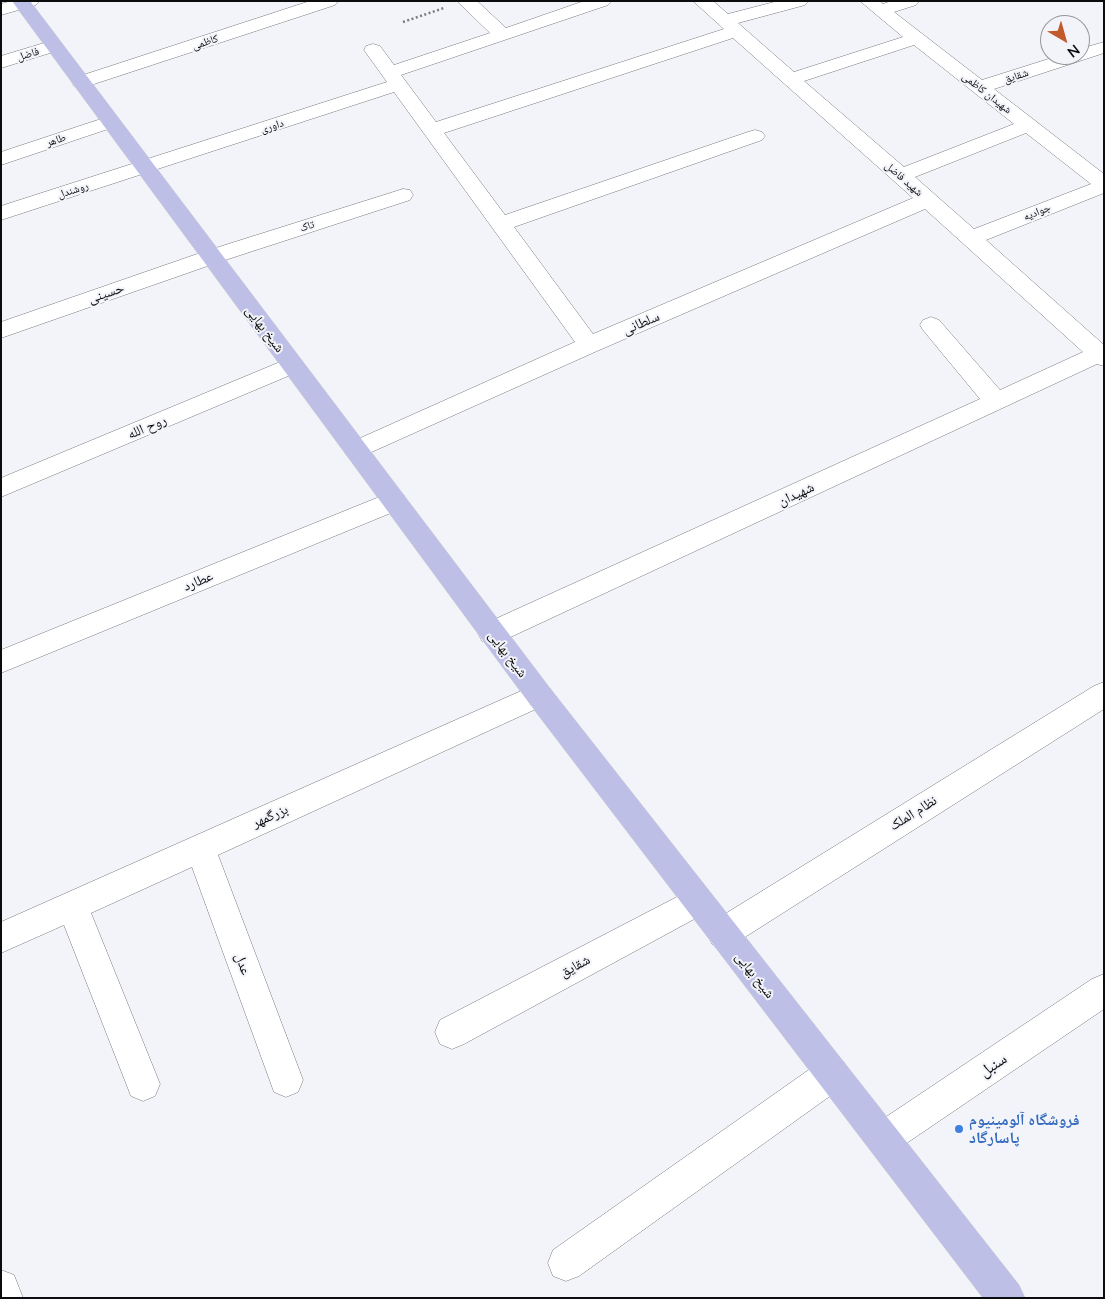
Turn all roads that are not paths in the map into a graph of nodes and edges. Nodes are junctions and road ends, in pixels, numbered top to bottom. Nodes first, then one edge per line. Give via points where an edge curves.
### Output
1 (329, 1) edge
2 (466, 1) edge
3 (602, 1) edge
4 (702, 1) edge
5 (799, 1) edge
6 (910, 1) edge
7 (19, 4) edge
8 (875, 6) edge
9 (730, 26) junction
10 (503, 35) junction
11 (917, 38) junction
12 (54, 46) junction
13 (1104, 47) edge
14 (373, 50) dead end
15 (1090, 52) edge
16 (1, 62) edge
17 (1050, 65) edge
18 (394, 79) junction
19 (791, 80) junction
20 (81, 82) junction
21 (980, 88) junction
22 (110, 122) junction
23 (1029, 125) junction
24 (432, 130) junction
25 (755, 136) dead end
26 (1, 159) edge
27 (144, 167) junction
28 (900, 176) junction
29 (1104, 185) edge
30 (403, 195) dead end
31 (927, 200) junction
32 (1, 214) edge
33 (501, 224) junction
34 (971, 238) junction
35 (211, 257) junction
36 (931, 325) dead end
37 (1, 330) edge
38 (589, 346) junction
39 (1101, 356) edge
40 (292, 365) junction
41 (996, 401) junction
42 (356, 450) junction
43 (1, 488) edge
44 (394, 501) junction
45 (492, 633) junction
46 (1, 662) edge
47 (1104, 694) edge
48 (539, 695) junction
49 (200, 848) junction
50 (698, 901) junction
51 (72, 906) junction
52 (723, 933) junction
53 (1, 938) edge
54 (1104, 990) edge
55 (452, 1032) dead end
56 (832, 1074) junction
57 (286, 1080) dead end
58 (143, 1084) dead end
59 (883, 1139) junction
60 (566, 1263) dead end
61 (1, 1288) edge
62 (995, 1294) edge
63 (4, 1298) edge

1 - 20 street, کاظمی
2 - 10 street
3 - 10 street, داوری
4 - 9 street, شهید فاضل
5 - 9 street
6 - 8 street
7 - 12 main road, شیخ بهایی
8 - 11 street, شهیدان کاظمی
9 - 19 street, شهید فاضل
9 - 24 street
10 - 18 street, داوری
11 - 19 street
11 - 21 street, شهیدان کاظمی
12 - 16 street, فاضل
12 - 20 main road, شیخ بهایی
13 - 15 street, شقایق
14 - 18 street
17 - 21 street, شقایق
18 - 24 street
18 - 27 street, داوری
19 - 28 street, شهید فاضل
20 - 22 main road, شیخ بهایی
21 - 23 street, شهیدان کاظمی
22 - 26 street, طاهر
22 - 27 main road, شیخ بهایی
23 - 28 street
23 - 29 street, شهیدان کاظمی
24 - 33 street
25 - 33 street
27 - 32 street, روشندل
27 - 35 main road, شیخ بهایی
28 - 31 street, شهید فاضل
29 - 34 street, جوادیه
30 - 35 street, تاک
31 - 34 street, شهید فاضل
31 - 38 street, سلطانی
33 - 38 street
34 - 39 street, شهید فاضل
35 - 37 street, حسینی
35 - 40 main road, شیخ بهایی
36 - 41 street
38 - 42 street, سلطانی
39 - 41 street, شهیدان
40 - 42 main road, شیخ بهایی
40 - 43 street, روح الله
41 - 45 street, شهیدان
42 - 44 main road, شیخ بهایی
44 - 45 main road, شیخ بهایی
44 - 46 street, عطارد
45 - 48 main road, شیخ بهایی
47 - 52 street, نظام الملک
48 - 49 street, بزرگمهر
48 - 50 main road, شیخ بهایی
49 - 51 street, بزرگمهر
49 - 57 street, عدل
50 - 52 main road, شیخ بهایی
50 - 55 street, شقایق
51 - 53 street, بزرگمهر
51 - 58 street
52 - 56 main road, شیخ بهایی
54 - 59 street, سنبل
56 - 59 main road, شیخ بهایی
56 - 60 street
59 - 62 main road, شیخ بهایی
61 - 63 street

